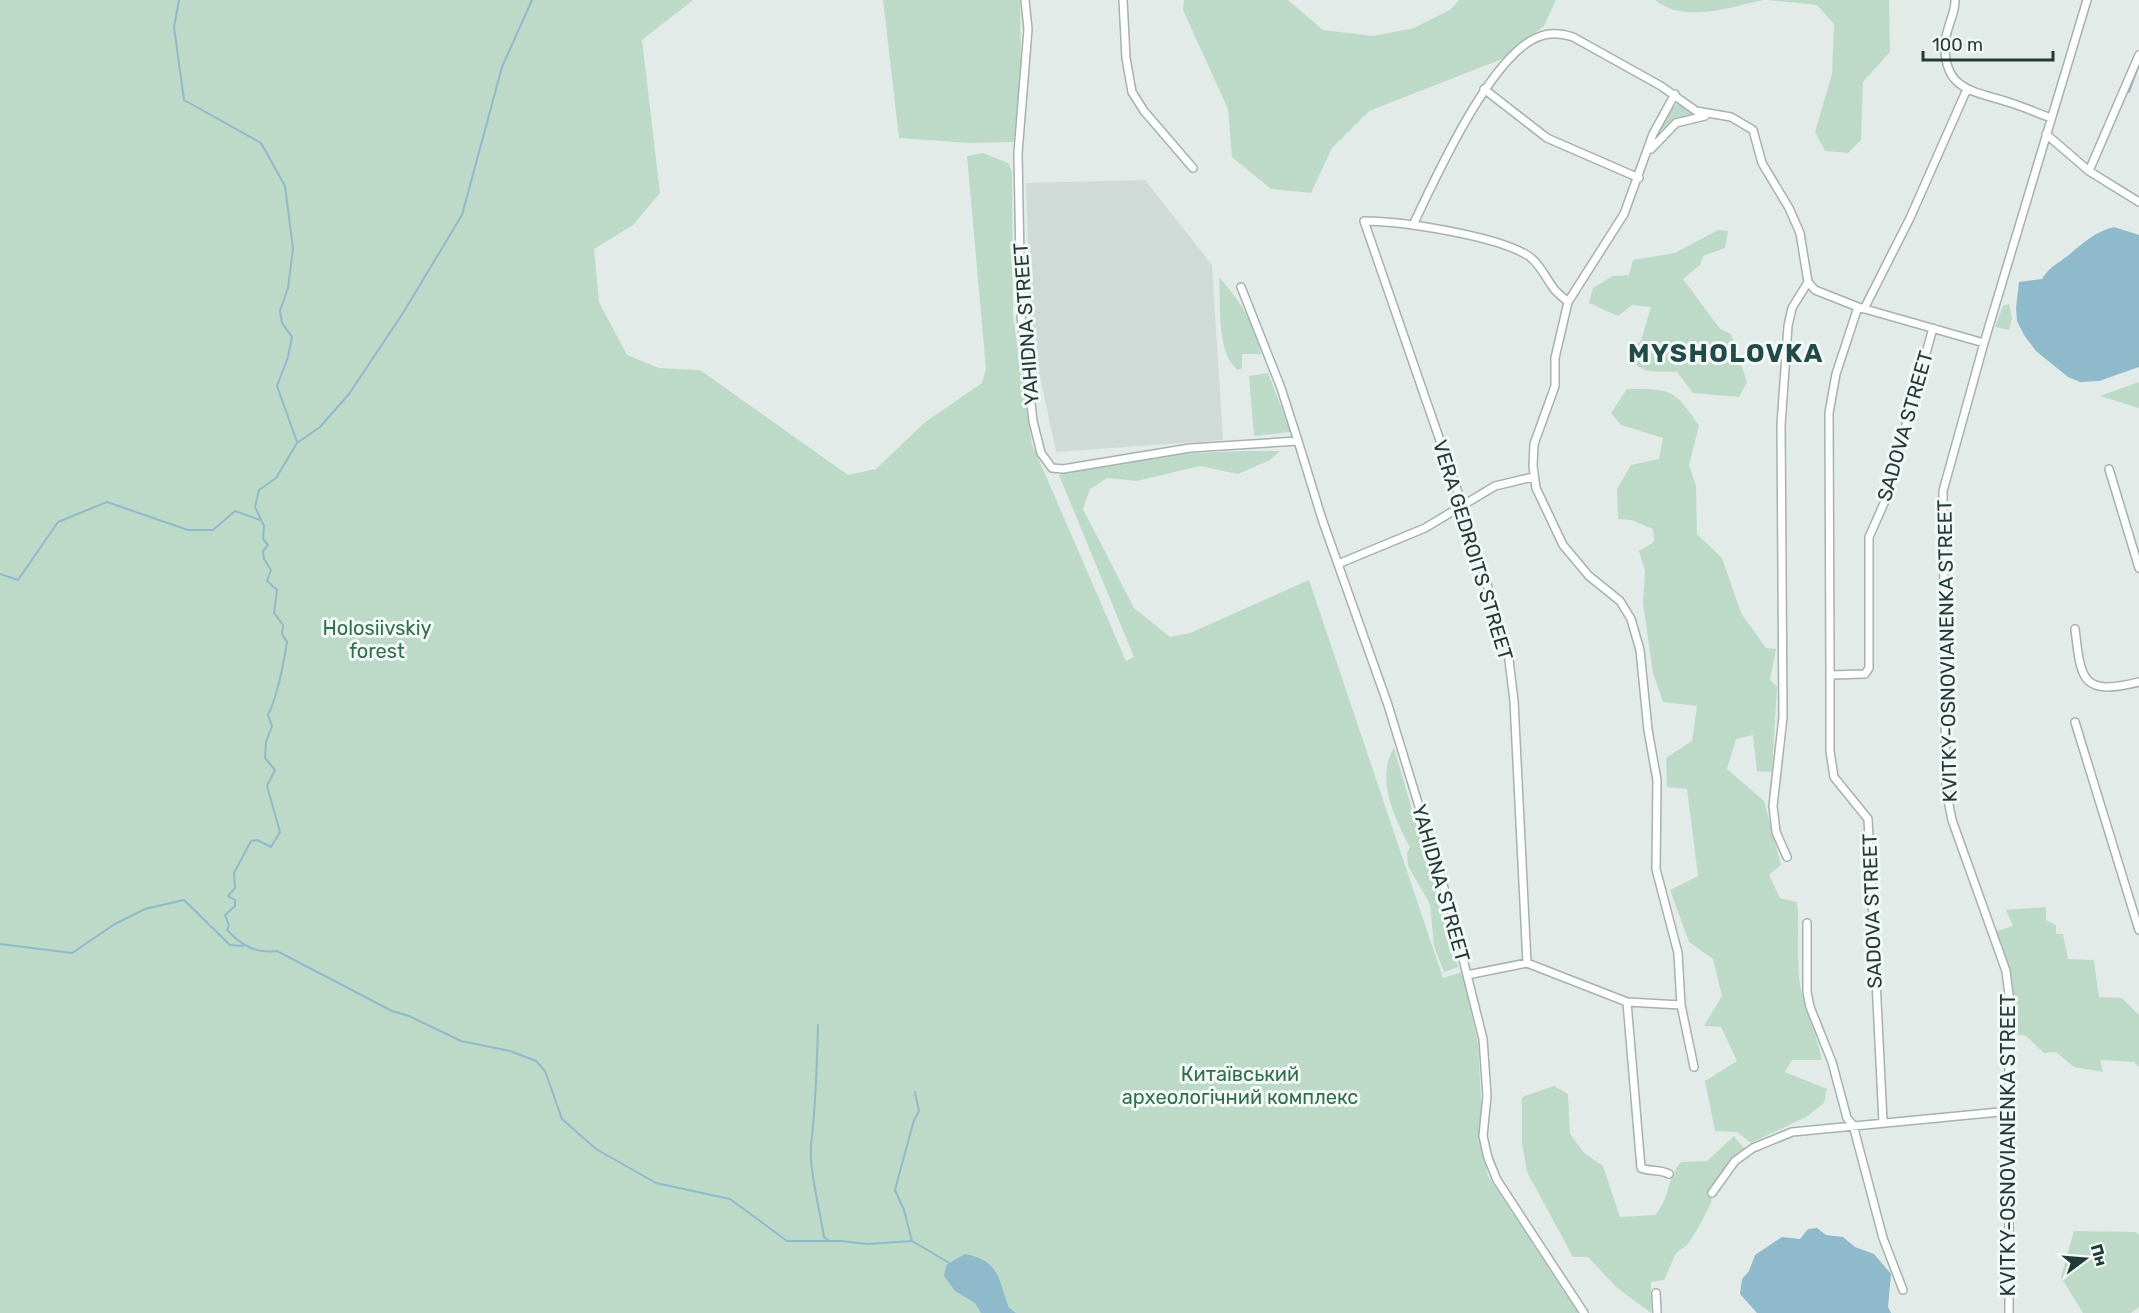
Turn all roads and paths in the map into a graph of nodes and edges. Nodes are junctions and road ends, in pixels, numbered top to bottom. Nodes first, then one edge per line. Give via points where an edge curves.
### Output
1 (1025, 0) edge
2 (1123, 0) edge
3 (1955, 0) edge
4 (2088, 0) edge
5 (2139, 55) edge
6 (1484, 89) junction
7 (1967, 89) junction
8 (1675, 94) junction
9 (1711, 115) junction
10 (2050, 118) junction
11 (2046, 134) junction
12 (1649, 150) junction
13 (1193, 168) dead end
14 (2089, 171) junction
15 (1639, 178) junction
16 (2139, 202) edge
17 (1413, 225) junction
18 (1808, 282) junction
19 (1241, 287) dead end
20 (1568, 302) junction
21 (1861, 308) junction
22 (1933, 328) junction
23 (1984, 344) junction
24 (1298, 441) junction
25 (2109, 470) dead end
26 (1533, 477) junction
27 (1463, 507) junction
28 (1338, 564) junction
29 (2139, 568) edge
30 (2075, 629) dead end
31 (1830, 675) junction
32 (2139, 682) edge
33 (2075, 722) dead end
34 (1787, 857) dead end
35 (1807, 923) dead end
36 (2139, 930) edge
37 (1527, 963) junction
38 (1467, 975) junction
39 (1627, 1002) junction
40 (1681, 1005) junction
41 (1694, 1067) dead end
42 (2010, 1111) junction
43 (1883, 1122) junction
44 (1852, 1125) junction
45 (1669, 1174) dead end
46 (1713, 1192) dead end
47 (1903, 1290) dead end
48 (1656, 1293) dead end
49 (1584, 1313) edge
50 (1657, 1313) edge
51 (2009, 1313) edge

1 - 24 street, YAHIDNA STREET via 1028,29 1018,153 1021,316 1026,383 1041,453 1052,468 1063,470 1190,448
2 - 13 street via 1132,92
3 - 7 street via 1945,49 1948,71
4 - 10 street, KVITKY-OSNOVIANENKA STREET
5 - 14 street
6 - 8 street via 1526,44 1541,36 1561,33 1592,46
6 - 15 street via 1547,138
6 - 17 street
7 - 10 street
7 - 21 street via 1910,218
8 - 9 street via 1696,111
8 - 12 street via 1653,134
9 - 12 street via 1676,123
9 - 18 street via 1731,117 1753,130 1765,170 1800,233
10 - 11 street, KVITKY-OSNOVIANENKA STREET
11 - 14 street
11 - 23 street, KVITKY-OSNOVIANENKA STREET
12 - 15 street
14 - 16 street
15 - 20 street via 1624,214
17 - 20 street via 1478,239 1528,256
17 - 27 street, VERA GEDROITS STREET via 1364,221
18 - 21 street via 1815,290
18 - 34 street via 1792,308 1788,326 1781,425 1783,717 1773,806 1776,832
19 - 24 street, YAHIDNA STREET
20 - 26 street via 1555,358 1555,386 1534,444
21 - 22 street
21 - 31 street via 1836,374 1829,413
22 - 23 street
22 - 31 street, SADOVA STREET via 1885,501 1869,537 1869,668 1865,674
23 - 42 street, KVITKY-OSNOVIANENKA STREET via 1943,491 1946,790 1952,820 2006,971
24 - 28 street, YAHIDNA STREET
25 - 29 street
26 - 27 street via 1495,486
26 - 40 street via 1563,545 1582,570 1620,601 1637,640 1657,780 1656,869 1678,953
27 - 28 street via 1425,528
27 - 37 street, VERA GEDROITS STREET via 1513,679
28 - 38 street, YAHIDNA STREET via 1388,705
30 - 32 street via 2081,672 2091,684 2102,688
31 - 43 street, SADOVA STREET via 1834,777 1868,819
33 - 36 street
35 - 44 street via 1810,1007
37 - 38 street
37 - 39 street
38 - 49 street, YAHIDNA STREET via 1483,1039 1487,1096 1483,1136 1488,1158 1497,1180
39 - 40 street
39 - 45 street via 1641,1168
40 - 41 street
42 - 43 street
42 - 51 street, KVITKY-OSNOVIANENKA STREET
43 - 44 street
44 - 46 street via 1792,1132 1753,1148 1736,1161
44 - 47 street via 1883,1238
48 - 50 street

